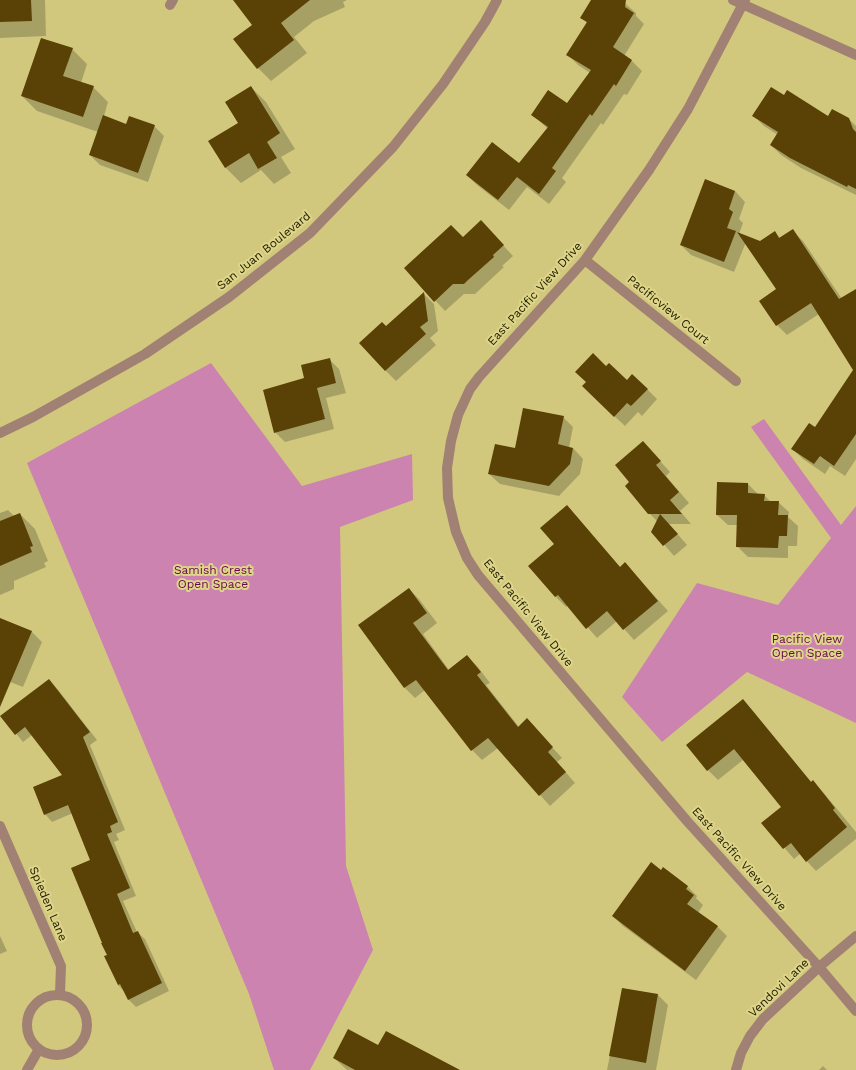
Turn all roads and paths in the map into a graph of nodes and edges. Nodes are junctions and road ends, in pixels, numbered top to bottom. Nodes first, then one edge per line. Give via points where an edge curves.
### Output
1 (498, 0) edge
2 (734, 0) edge
3 (744, 2) edge
4 (856, 55) edge
5 (585, 260) junction
6 (736, 381) dead end
7 (0, 432) edge
8 (0, 826) edge
9 (856, 936) edge
10 (819, 967) junction
11 (60, 994) junction
12 (856, 1011) edge
13 (39, 1049) junction
14 (27, 1070) edge
15 (736, 1070) edge

1 - 7 street, San Juan Boulevard via 443,84 393,147 310,233 229,297 144,354 33,417
2 - 3 street
3 - 4 street
3 - 5 street, East Pacific View Drive via 688,109 649,170
5 - 6 street, Pacificview Court
5 - 10 street, East Pacific View Drive via 479,376 458,414 447,468 448,498 456,532 467,558 491,591 676,809
8 - 11 street, Spieden Lane via 61,966
9 - 10 street, Vendovi Lane
10 - 12 street, East Pacific View Drive
10 - 15 street, Vendovi Lane via 763,1019 741,1053
11 - 13 street via 46,996 36,1002 29,1013 28,1036
11 - 13 street via 79,1003 86,1013 88,1025 85,1037 78,1047 68,1053 56,1055
13 - 14 street

